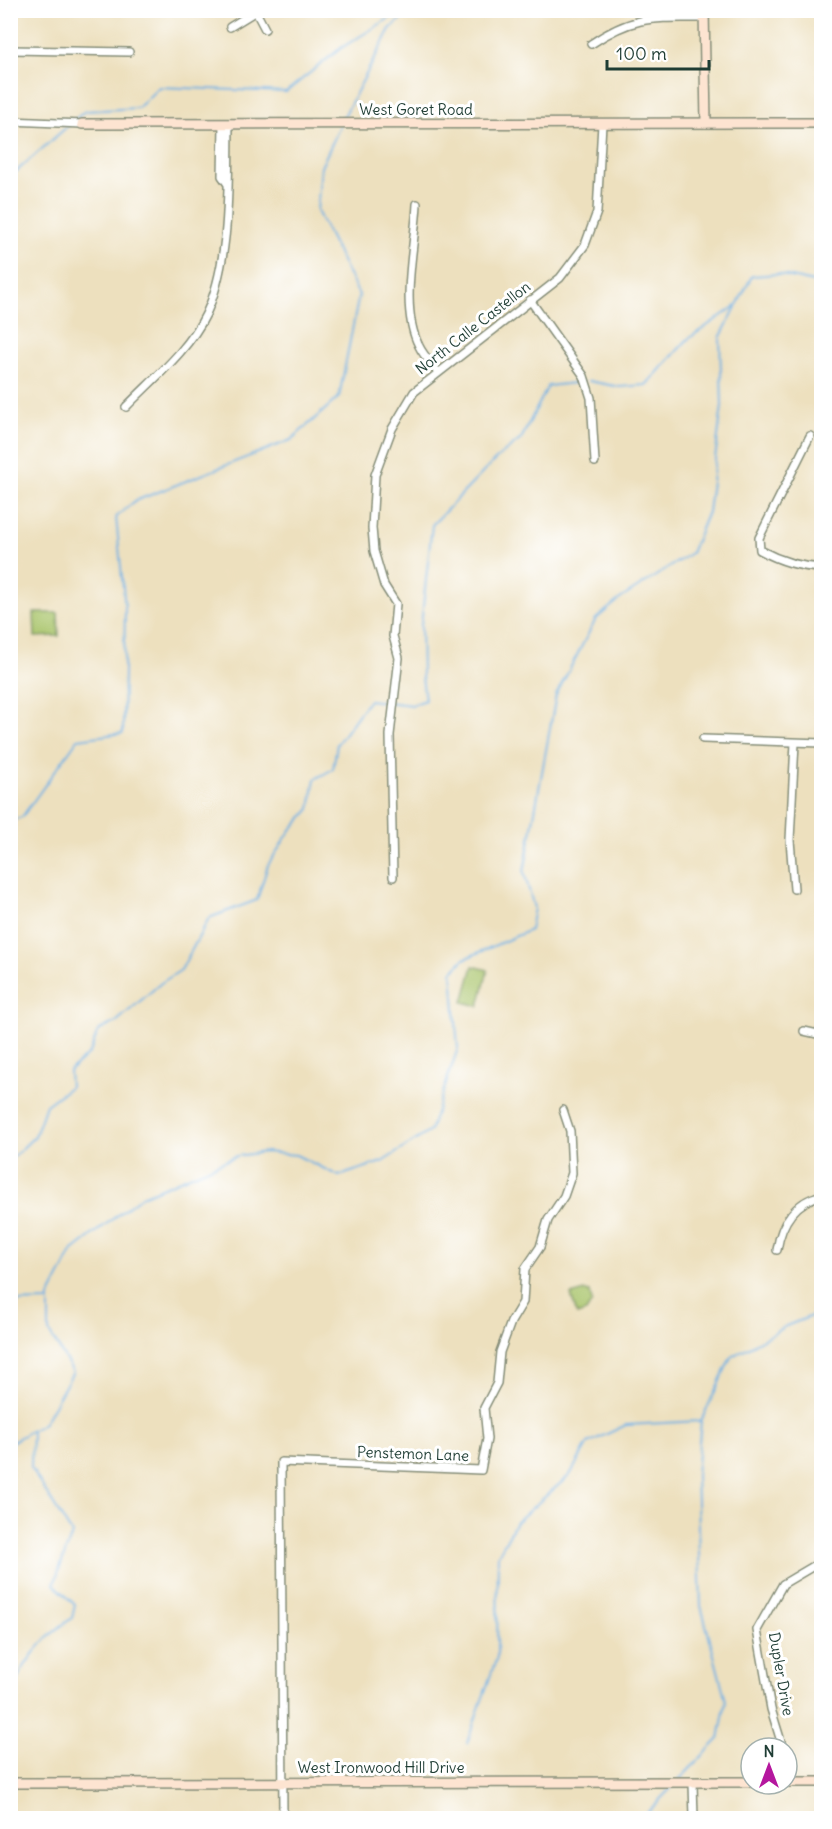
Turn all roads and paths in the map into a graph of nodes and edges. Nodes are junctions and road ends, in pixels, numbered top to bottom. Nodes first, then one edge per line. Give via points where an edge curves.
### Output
1 (256, 11) edge
2 (704, 14) edge
3 (230, 27) dead end
4 (264, 29) dead end
5 (591, 44) dead end
6 (10, 50) edge
7 (129, 52) dead end
8 (10, 121) edge
9 (706, 123) junction
10 (822, 123) edge
11 (82, 124) joint
12 (602, 124) junction
13 (226, 125) junction
14 (417, 204) dead end
15 (530, 300) junction
16 (438, 372) junction
17 (126, 407) dead end
18 (810, 436) dead end
19 (595, 462) dead end
20 (822, 568) edge
21 (703, 739) dead end
22 (795, 743) junction
23 (822, 743) edge
24 (393, 877) dead end
25 (794, 889) dead end
26 (804, 1031) dead end
27 (822, 1035) edge
28 (563, 1110) dead end
29 (822, 1195) edge
30 (777, 1250) dead end
31 (822, 1561) edge
32 (779, 1736) edge
33 (693, 1782) junction
34 (739, 1782) edge
35 (799, 1782) edge
36 (822, 1782) edge
37 (10, 1783) edge
38 (284, 1783) junction
39 (283, 1818) edge
40 (694, 1818) edge

1 - 3 street
1 - 4 street
2 - 5 street via 638,20 613,29
2 - 9 street
6 - 7 street
8 - 11 street, West Goret Road
9 - 10 street, West Goret Road
9 - 12 street, West Goret Road
11 - 13 street, West Goret Road
12 - 13 street, West Goret Road
12 - 15 street, North Calle Castellon via 597,212 585,245 560,278
13 - 17 street via 224,253 206,314 186,344
14 - 16 street via 409,297 412,324 419,347
15 - 16 street, North Calle Castellon
15 - 19 street via 584,376 591,398
16 - 24 street, North Calle Castellon via 414,392 392,429 375,475 374,551 384,585 396,604 393,636 399,658 390,735
18 - 20 street via 759,538 760,550 799,566
21 - 22 street
22 - 23 street
22 - 25 street via 790,840
26 - 27 street
28 - 38 street, Penstemon Lane via 570,1131 572,1173 564,1196 548,1220 540,1247 525,1269 523,1302 511,1322 500,1352 497,1383 484,1408 487,1439 481,1470 281,1462
29 - 30 street via 803,1202 792,1212 779,1235
31 - 32 street, Dupler Drive via 783,1584 757,1630
33 - 34 street, West Ironwood Hill Drive
33 - 38 street, West Ironwood Hill Drive
33 - 40 street
35 - 36 street
37 - 38 street, West Ironwood Hill Drive
38 - 39 street

